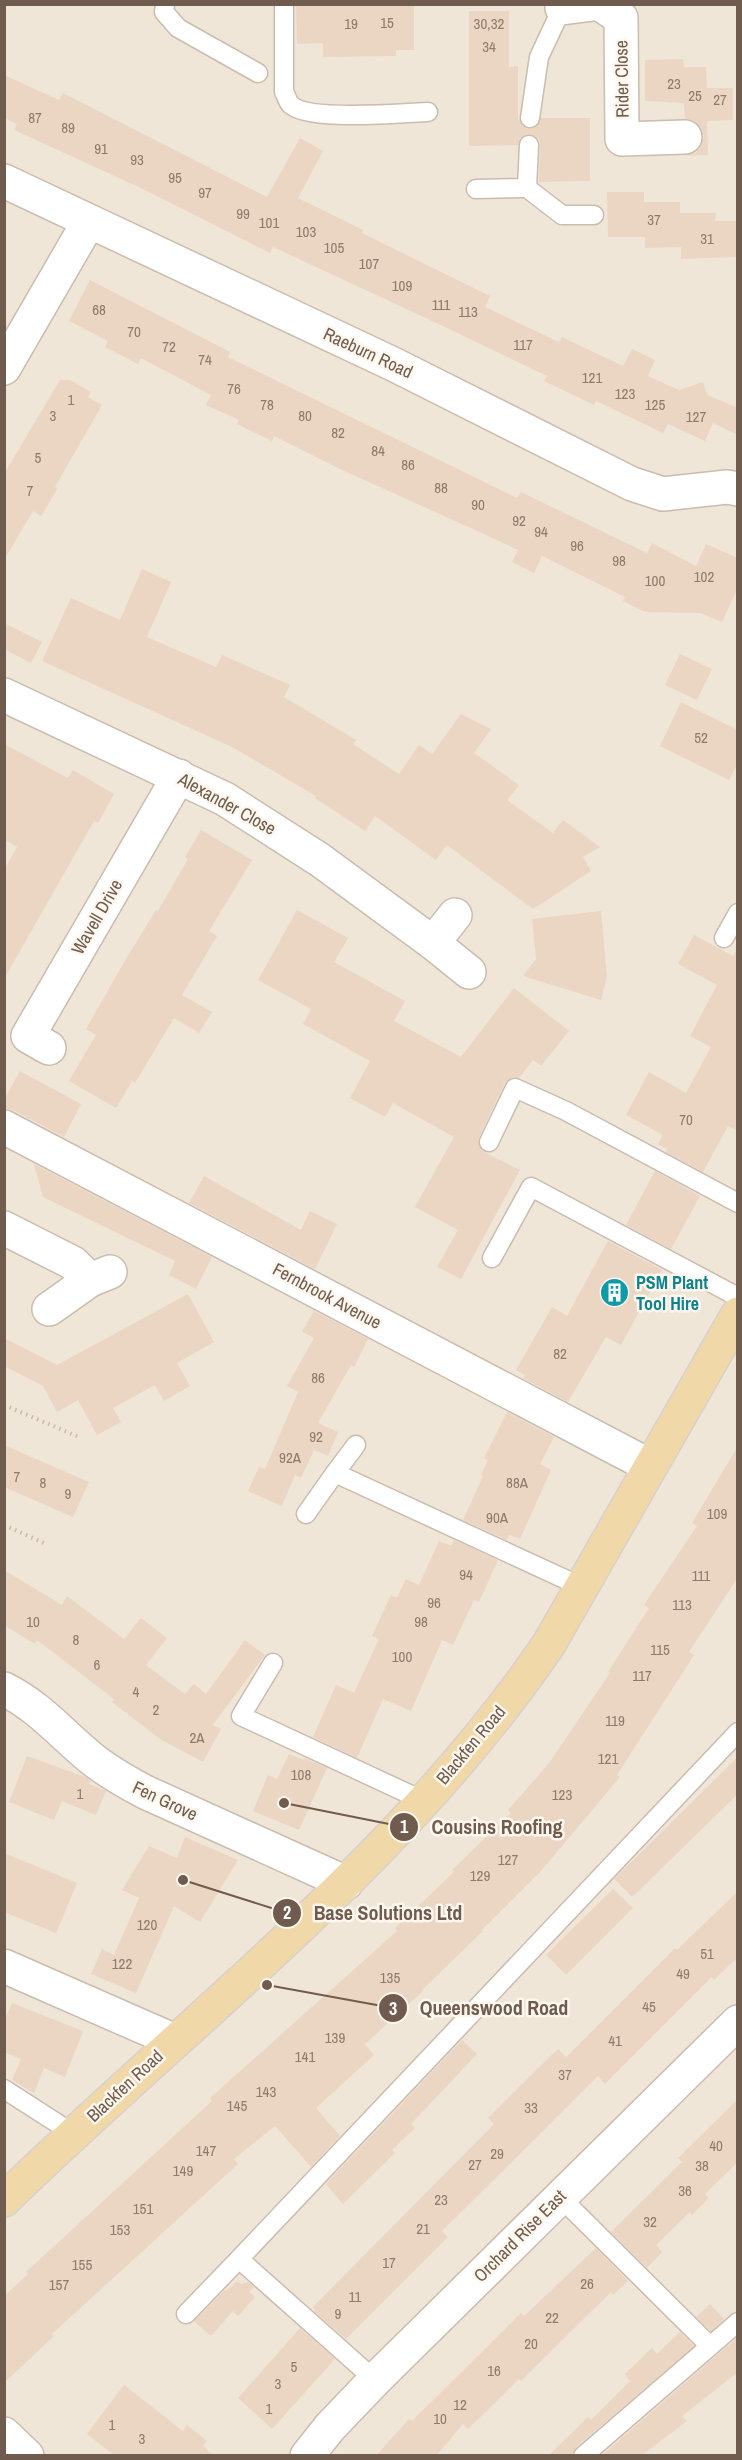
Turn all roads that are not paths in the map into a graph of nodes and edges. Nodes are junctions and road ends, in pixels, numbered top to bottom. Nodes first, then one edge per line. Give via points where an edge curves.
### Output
1 (165, 4) edge
2 (284, 4) edge
3 (600, 4) edge
4 (572, 6) edge
5 (258, 73) dead end
6 (428, 112) dead end
7 (530, 118) dead end
8 (685, 137) dead end
9 (529, 145) dead end
10 (4, 182) edge
11 (527, 188) junction
12 (476, 189) dead end
13 (594, 215) dead end
14 (88, 223) junction
15 (4, 368) edge
16 (738, 489) edge
17 (4, 696) edge
18 (178, 776) junction
19 (738, 913) edge
20 (455, 915) dead end
21 (724, 938) dead end
22 (433, 943) junction
23 (470, 972) dead end
24 (49, 1048) dead end
25 (4, 1126) edge
26 (489, 1142) dead end
27 (738, 1203) edge
28 (4, 1227) edge
29 (492, 1258) dead end
30 (738, 1297) edge
31 (49, 1309) dead end
32 (738, 1314) edge
33 (356, 1445) dead end
34 (650, 1466) junction
35 (335, 1473) junction
36 (306, 1514) dead end
37 (582, 1587) junction
38 (273, 1663) dead end
39 (4, 1689) edge
40 (738, 1732) edge
41 (424, 1802) junction
42 (345, 1882) junction
43 (4, 1966) edge
44 (738, 2022) edge
45 (176, 2041) junction
46 (4, 2089) edge
47 (74, 2134) junction
48 (560, 2197) junction
49 (4, 2200) edge
50 (239, 2259) junction
51 (186, 2314) dead end
52 (738, 2322) edge
53 (710, 2346) junction
54 (375, 2380) junction
55 (4, 2434) edge
56 (27, 2456) edge
57 (307, 2456) edge
58 (583, 2456) edge

1 - 5 lane via 164,12 178,28
2 - 6 lane via 284,92 290,104 301,111 359,116
3 - 8 street, Rider Close via 621,18 622,139
4 - 7 lane via 539,57
9 - 11 lane
10 - 14 street, Raeburn Road
11 - 12 lane
11 - 13 lane via 562,215
14 - 15 street
14 - 16 street, Raeburn Road via 393,364 632,484 663,494
17 - 18 street, Alexander Close
18 - 22 street, Alexander Close via 255,816
18 - 24 street, Wavell Drive via 28,1036
19 - 21 lane
20 - 22 street
22 - 23 street, Alexander Close
25 - 34 street, Fernbrook Avenue
26 - 27 lane via 515,1088
28 - 31 street via 100,1276
29 - 30 lane via 531,1187
32 - 34 main road, Blackfen Road
33 - 35 lane
34 - 37 main road, Blackfen Road
35 - 36 lane
35 - 37 lane
37 - 41 main road, Blackfen Road via 521,1684
38 - 41 lane via 241,1716
39 - 42 street, Fen Grove via 48,1717 115,1776
40 - 50 lane
41 - 42 main road, Blackfen Road
42 - 45 main road, Blackfen Road
43 - 45 street
44 - 48 street, Orchard Rise East
45 - 47 main road, Blackfen Road
46 - 47 lane
47 - 49 main road, Blackfen Road
48 - 53 lane
48 - 54 street, Orchard Rise East
50 - 51 lane
50 - 54 lane
52 - 53 lane
53 - 58 lane
54 - 57 street, Orchard Rise East
55 - 56 street

